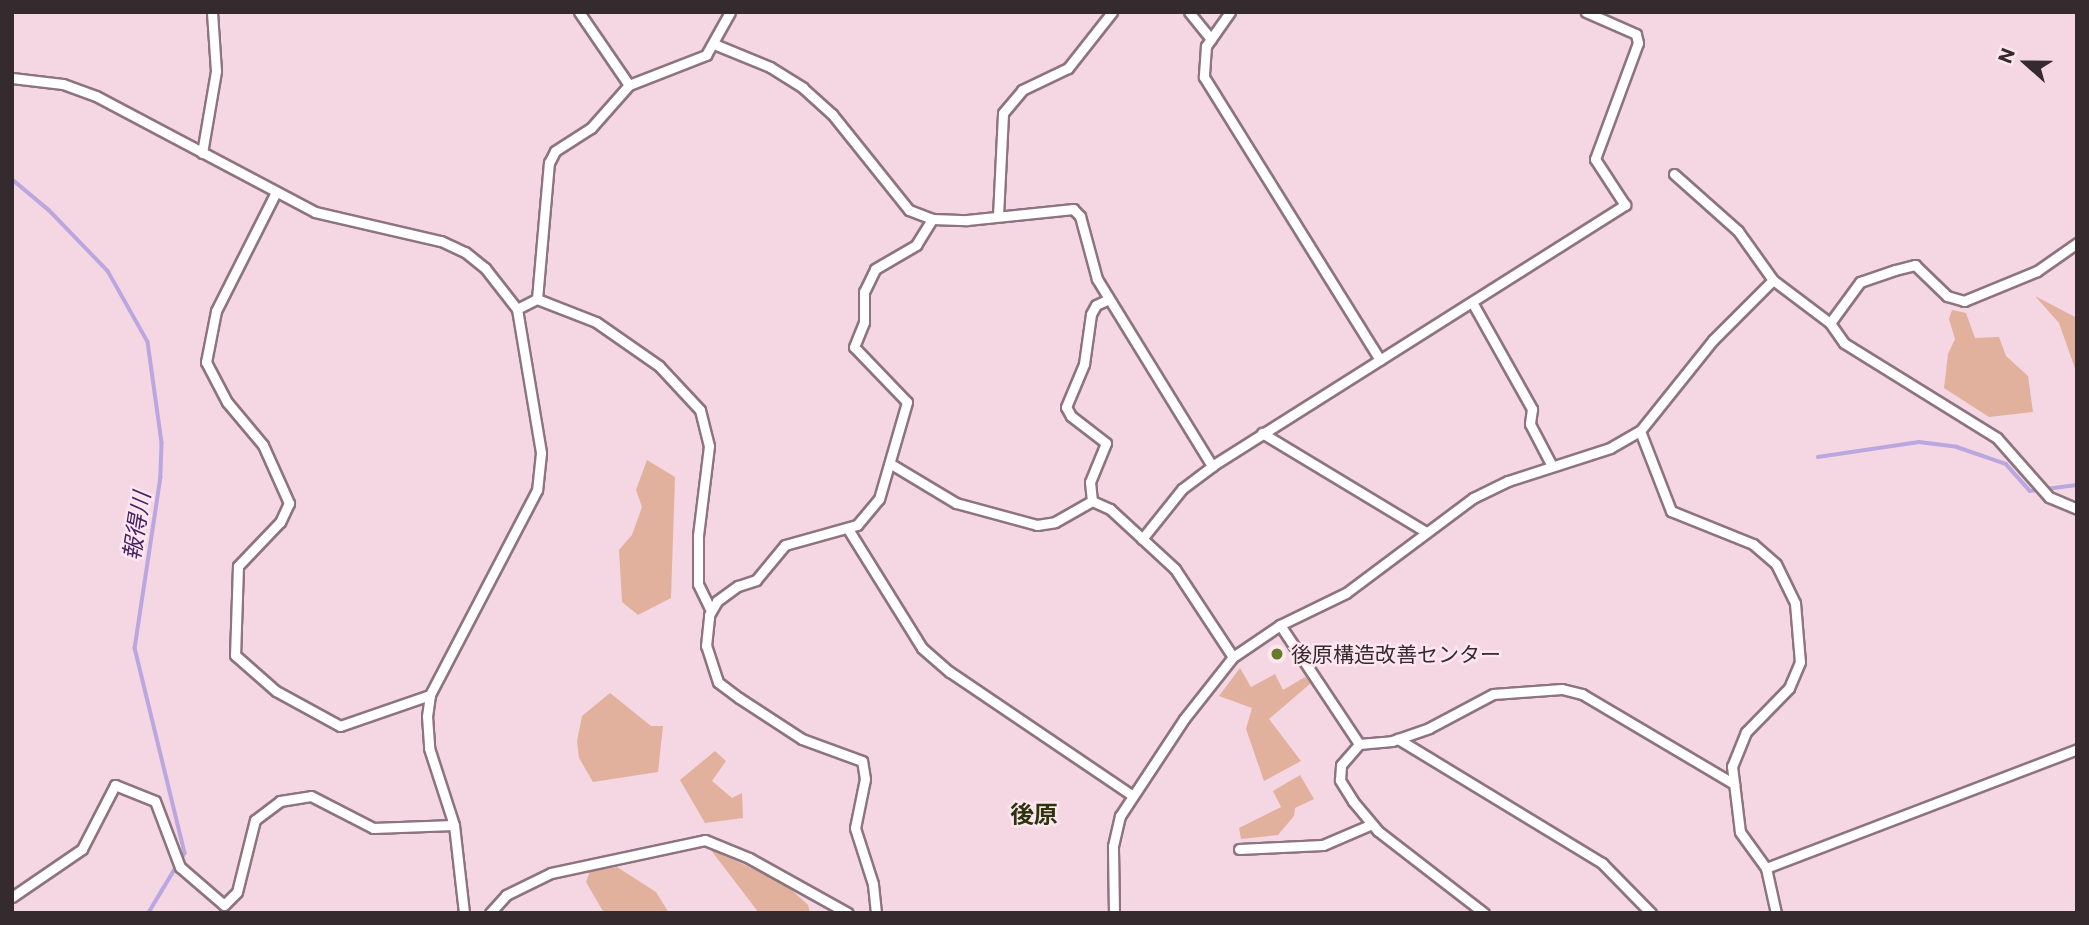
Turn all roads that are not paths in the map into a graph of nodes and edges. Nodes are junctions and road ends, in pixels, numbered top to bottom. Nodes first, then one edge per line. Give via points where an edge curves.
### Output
1 (212, 12) edge
2 (579, 12) edge
3 (730, 12) edge
4 (1189, 12) edge
5 (1230, 12) edge
6 (1586, 12) edge
7 (1106, 14) edge
8 (1211, 38) junction
9 (714, 44) junction
10 (12, 78) edge
11 (629, 85) junction
12 (202, 153) junction
13 (1674, 174) dead end
14 (275, 194) junction
15 (998, 216) junction
16 (932, 219) junction
17 (2077, 243) edge
18 (1773, 280) junction
19 (537, 299) junction
20 (1109, 299) junction
21 (1472, 302) junction
22 (517, 309) junction
23 (1830, 323) junction
24 (1380, 360) junction
25 (1640, 431) junction
26 (1262, 433) junction
27 (891, 464) junction
28 (1212, 466) junction
29 (1552, 466) junction
30 (1092, 501) junction
31 (2077, 509) edge
32 (848, 529) junction
33 (1426, 532) junction
34 (1142, 539) junction
35 (711, 611) junction
36 (1280, 625) junction
37 (1233, 657) junction
38 (430, 695) junction
39 (1398, 739) junction
40 (1359, 744) junction
41 (2077, 749) edge
42 (1734, 784) junction
43 (1132, 795) junction
44 (1372, 824) junction
45 (454, 825) junction
46 (1239, 849) dead end
47 (1766, 868) junction
48 (12, 897) edge
49 (1640, 903) junction
50 (464, 913) edge
51 (490, 913) edge
52 (848, 913) edge
53 (876, 913) edge
54 (1114, 913) edge
55 (1484, 913) edge
56 (1632, 913) edge
57 (1651, 913) edge
58 (1776, 913) edge

1 - 12 street via 216,71
2 - 11 street
3 - 9 street
4 - 8 street
5 - 8 street
6 - 21 street via 1636,34 1638,43 1595,159 1625,205
7 - 15 street via 1068,68 1022,90 1003,113
8 - 24 street via 1203,58 1204,78 1214,98
9 - 11 street via 706,55
9 - 16 street via 770,67 803,88 832,114 909,210
10 - 12 street via 63,84 96,96
11 - 19 street via 601,119 566,141 549,163
12 - 14 street
13 - 18 street via 1738,231
14 - 22 street via 314,212 401,228 466,252
14 - 38 street via 216,311 206,362 227,402 263,446 289,503 280,522 238,566 235,655 276,691 340,726
15 - 16 street
15 - 20 street via 1073,209 1080,216 1088,256
16 - 27 street via 916,245 888,259 868,279 864,322 854,346 906,402
17 - 23 street via 2037,271 1964,301 1947,296 1915,265 1895,270 1860,282
18 - 23 street
18 - 25 street via 1713,340
19 - 22 street
19 - 35 street via 596,322 659,366 701,410 709,446 698,536 698,584
20 - 28 street
20 - 30 street via 1096,305 1091,314 1084,364 1066,407 1070,416 1106,443 1090,482
21 - 24 street
21 - 29 street via 1532,409 1530,424
22 - 38 street via 541,453 537,490
23 - 31 street via 1844,343 1997,438 2049,497
24 - 26 street
25 - 29 street via 1610,448
25 - 42 street via 1671,511 1753,544 1776,564 1795,603 1800,662 1789,688 1746,732 1732,766
26 - 28 street
26 - 33 street
27 - 30 street via 956,503 1037,525 1055,522
27 - 32 street via 871,511
28 - 34 street via 1182,489
29 - 33 street via 1473,498
30 - 34 street via 1110,509
32 - 35 street via 785,545 756,580 738,586
32 - 43 street via 922,648 950,673
33 - 36 street via 1346,593
34 - 37 street via 1194,591
35 - 53 street via 706,646 718,682 802,739 862,761 865,773 855,828 873,884
36 - 37 street
36 - 40 street
37 - 43 street
38 - 45 street via 429,748
39 - 40 street
39 - 42 street via 1493,694 1562,689 1581,694
39 - 49 street via 1602,863
40 - 44 street via 1341,765 1340,780
41 - 47 street
42 - 47 street via 1740,832
43 - 54 street via 1120,816 1113,846
44 - 46 street via 1323,845
44 - 55 street
45 - 48 street via 373,828 311,796 280,800 255,820 237,892 224,905 180,867 155,802 115,785 82,849
45 - 50 street
47 - 58 street
49 - 56 street
49 - 57 street
51 - 52 street via 506,895 551,873 705,840 749,858

